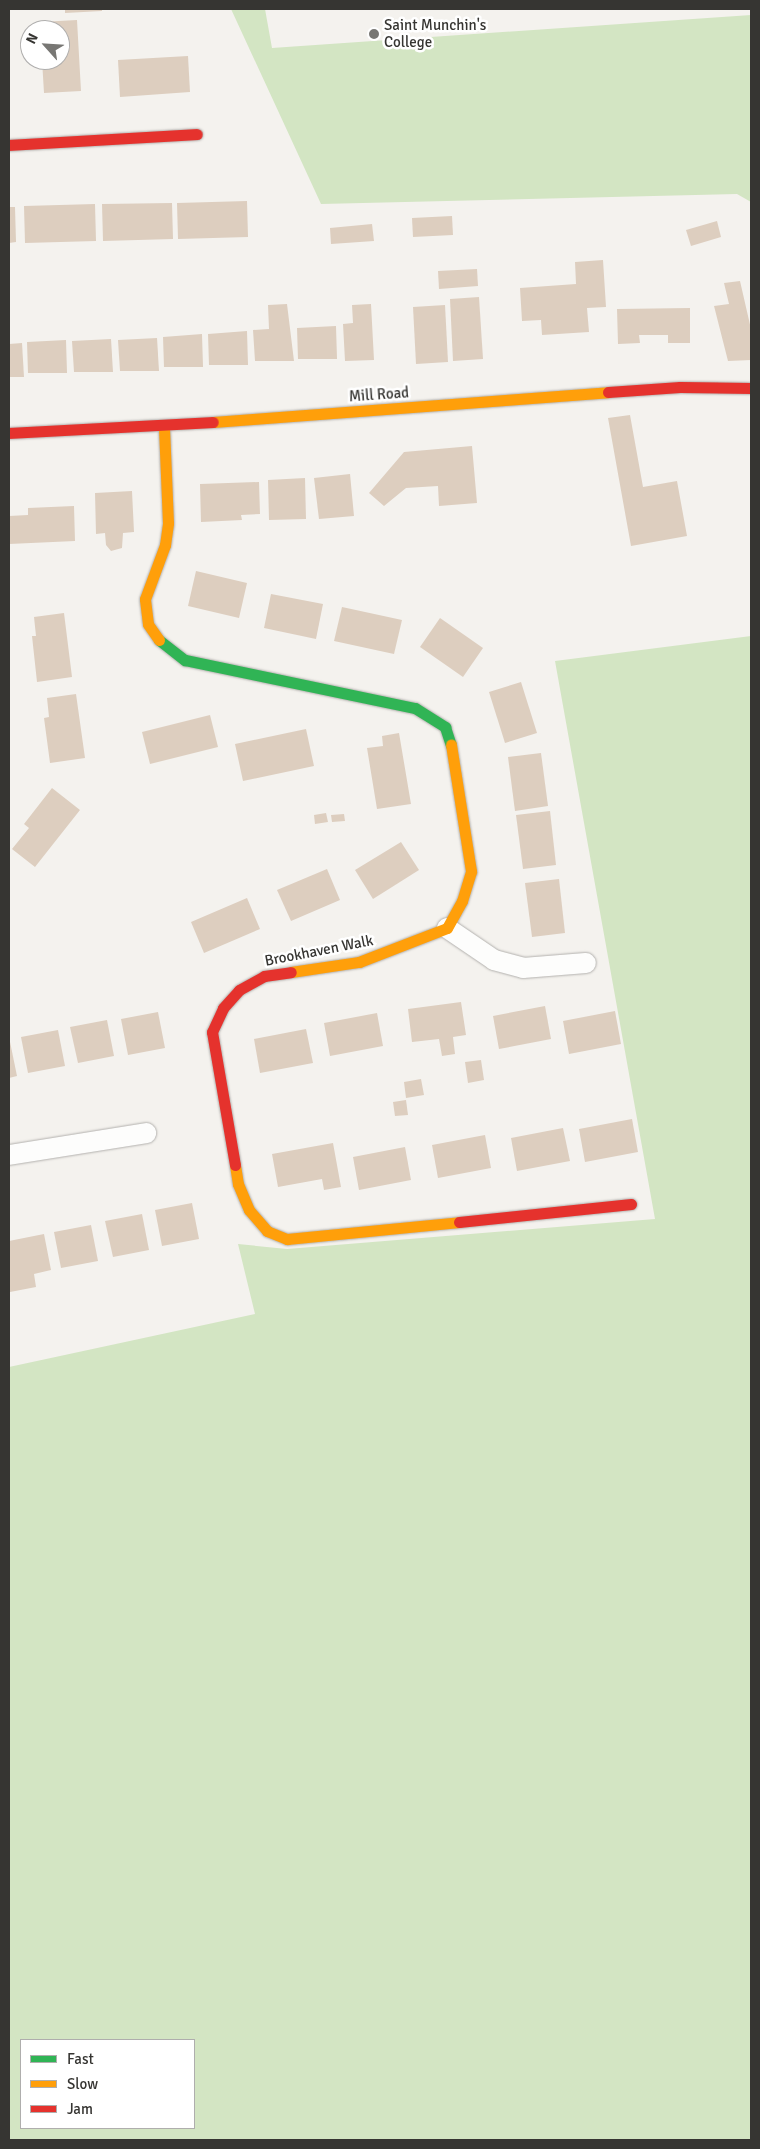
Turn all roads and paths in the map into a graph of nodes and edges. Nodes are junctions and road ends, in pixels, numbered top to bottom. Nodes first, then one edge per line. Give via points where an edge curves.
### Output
1 (197, 134) dead end
2 (9, 145) edge
3 (751, 388) edge
4 (164, 426) junction
5 (9, 433) edge
6 (447, 928) junction
7 (586, 963) dead end
8 (146, 1133) dead end
9 (9, 1155) edge
10 (631, 1204) dead end

1 - 2 street
3 - 4 street, Mill Road via 680,387
4 - 5 street, Mill Road
4 - 6 street via 168,522 164,545 145,599 148,624 163,646 185,660 416,708 445,727 452,748 471,871 462,901
6 - 7 street via 494,960 523,968
6 - 10 street, Brookhaven Walk via 359,962 264,976 239,990 223,1008 212,1032 238,1184 249,1210 267,1231 287,1239
8 - 9 street

